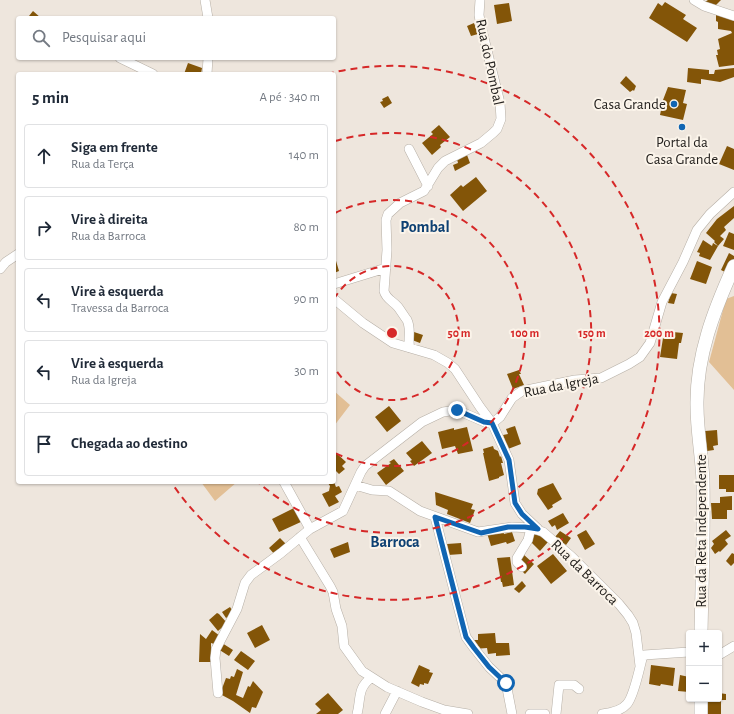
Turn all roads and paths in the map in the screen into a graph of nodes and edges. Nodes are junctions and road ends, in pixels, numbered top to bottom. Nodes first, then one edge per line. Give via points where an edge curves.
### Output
1 (205, 0) edge
2 (480, 0) edge
3 (694, 0) edge
4 (208, 16) edge
5 (734, 16) edge
6 (124, 60) edge
7 (208, 60) edge
8 (149, 72) edge
9 (206, 72) edge
10 (409, 149) dead end
11 (428, 186) junction
12 (734, 192) edge
13 (16, 255) edge
14 (734, 266) edge
15 (386, 268) junction
16 (0, 269) edge
17 (336, 283) edge
18 (336, 301) edge
19 (410, 348) junction
20 (492, 423) junction
21 (285, 484) edge
22 (355, 485) junction
23 (435, 517) junction
24 (310, 529) junction
25 (534, 529) junction
26 (300, 536) junction
27 (522, 567) dead end
28 (701, 630) edge
29 (734, 646) edge
30 (686, 652) edge
31 (722, 653) edge
32 (640, 666) junction
33 (371, 678) junction
34 (579, 689) dead end
35 (397, 691) junction
36 (218, 693) dead end
37 (701, 702) edge
38 (357, 714) edge
39 (385, 714) edge
40 (468, 714) edge
41 (512, 714) edge
42 (530, 714) edge
43 (545, 714) edge
44 (556, 714) edge
45 (602, 714) edge
46 (701, 714) edge

1 - 4 street
2 - 11 street, Rua do Pombal via 479,15 500,103 501,119 493,133 481,143 441,164
3 - 5 street
6 - 8 street
7 - 9 street
10 - 11 street
11 - 15 street, Rua do Pombal via 422,193 397,205 388,214
12 - 20 street, Rua da Igreja via 701,224 662,302 650,343 640,357 601,378 575,380 522,391 512,398 498,420
13 - 16 street
14 - 28 street, Rua da Reta Independente via 716,309 701,360 697,390 703,488
15 - 17 street
15 - 19 street, Rua do Pombal via 384,293 407,321
18 - 19 street via 382,336
19 - 20 street via 434,355 452,366
20 - 22 street via 454,410 429,418 367,464
20 - 25 street, Rua da Barroca via 509,460 515,503
21 - 24 street
22 - 23 street via 389,491 416,509
22 - 24 street via 343,511
23 - 25 street via 481,533 505,527
23 - 41 street via 466,637 489,667 506,683
24 - 26 street
25 - 27 street via 517,558
25 - 32 street, Rua da Barroca via 549,536 572,557 628,615 637,639
26 - 33 street via 332,589 342,626 344,646 359,668
26 - 36 street via 251,575 245,583 235,614 217,647 215,658
29 - 31 street
30 - 32 street via 646,655
32 - 45 street via 627,704 618,710
33 - 35 street
33 - 38 street via 361,689
34 - 44 street via 573,684 559,685
35 - 39 street
35 - 40 street via 439,708
37 - 46 street
42 - 43 street

